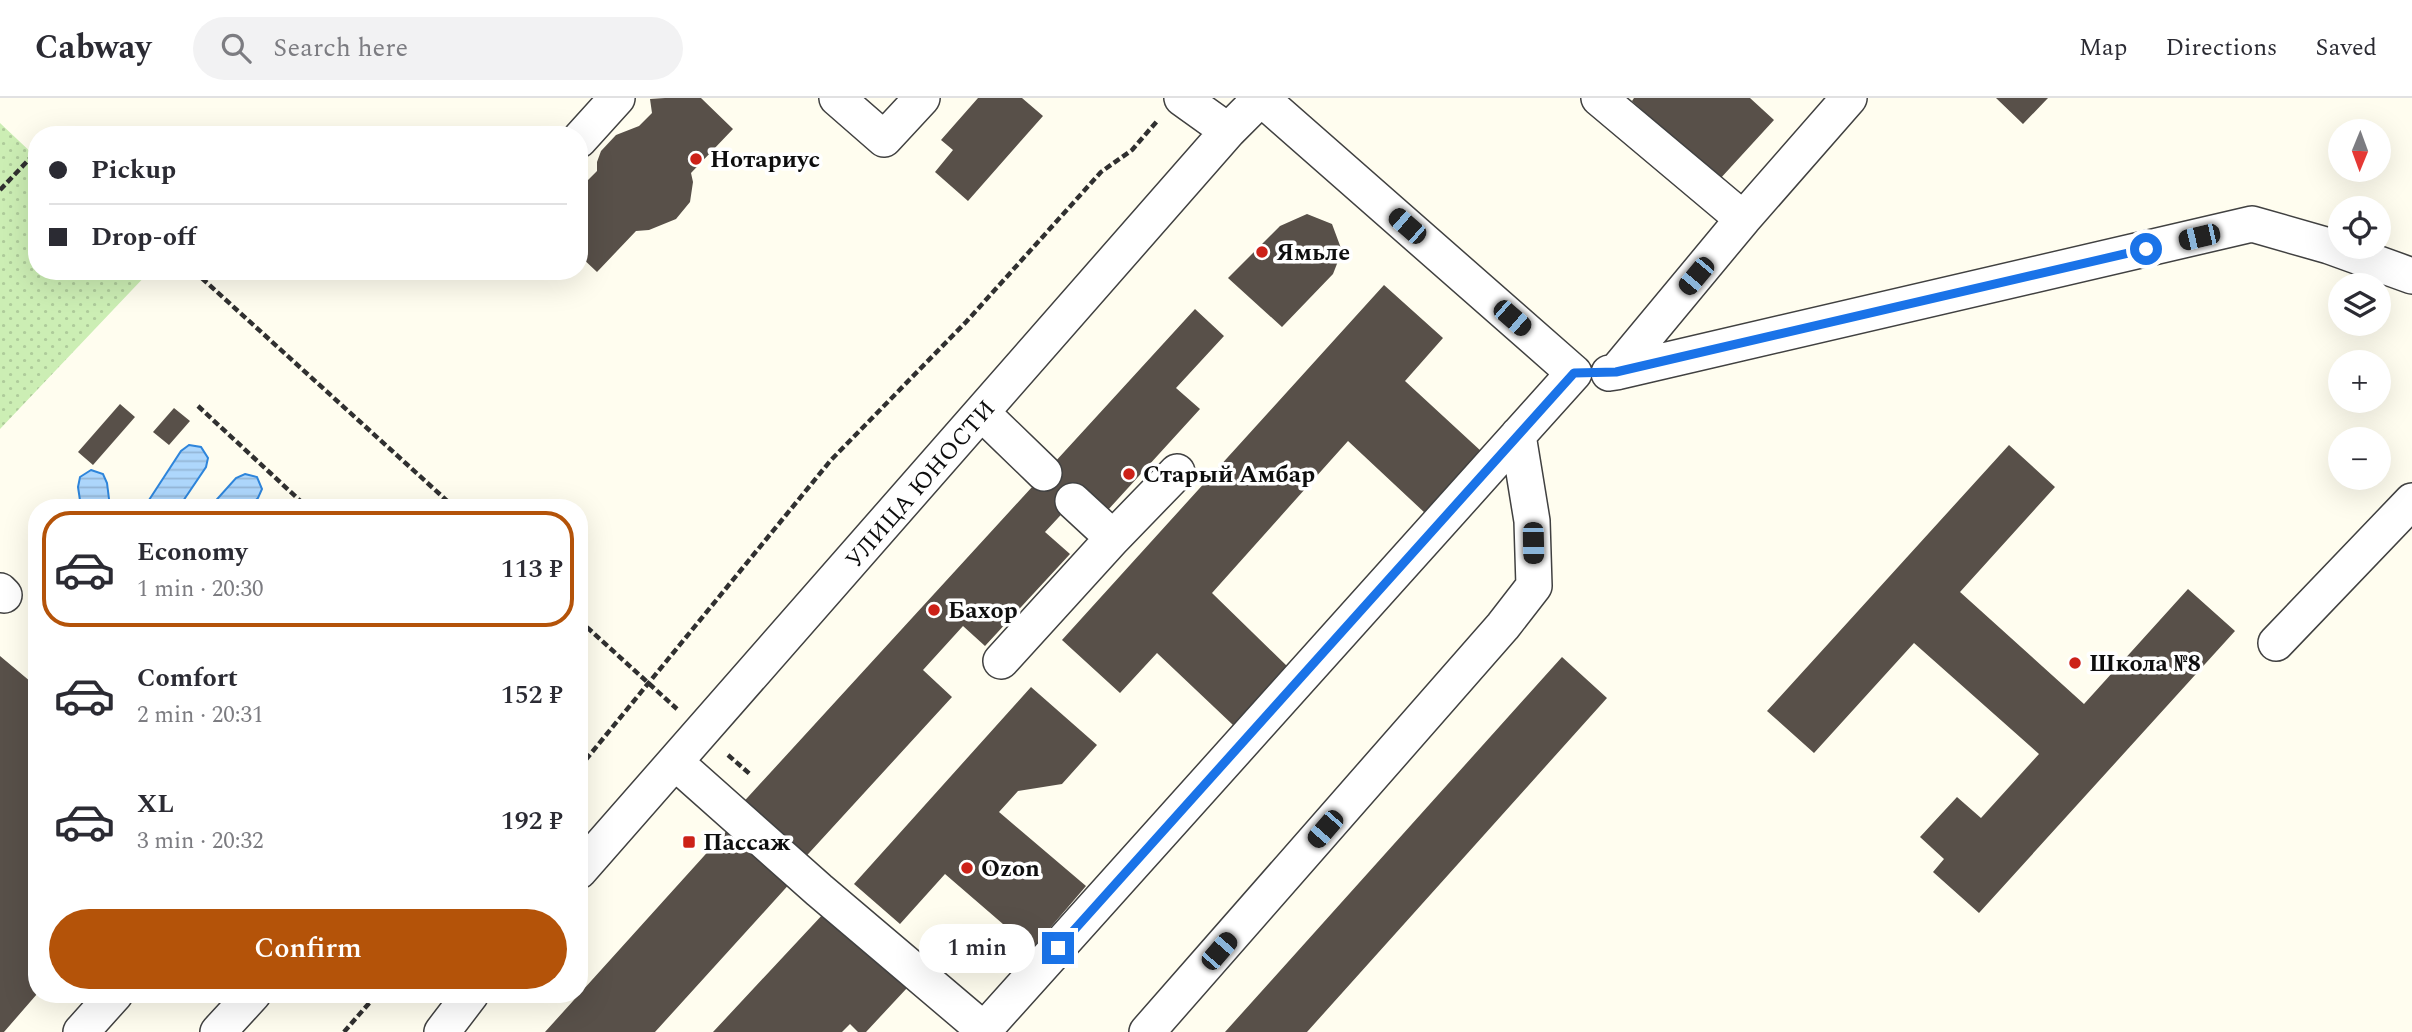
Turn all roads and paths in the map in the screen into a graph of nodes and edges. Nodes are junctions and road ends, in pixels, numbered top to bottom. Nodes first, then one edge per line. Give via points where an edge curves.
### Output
1 (617, 98) edge
2 (837, 98) edge
3 (922, 98) edge
4 (1261, 98) edge
5 (1599, 98) edge
6 (1849, 98) edge
7 (1171, 108) edge
8 (588, 130) edge
9 (1228, 131) junction
10 (28, 160) edge
11 (0, 190) edge
12 (1743, 219) junction
13 (2412, 276) edge
14 (204, 280) edge
15 (1616, 372) junction
16 (1574, 373) junction
17 (198, 406) dead end
18 (983, 414) junction
19 (1518, 435) junction
20 (1177, 472) dead end
21 (1044, 473) dead end
22 (298, 499) edge
23 (445, 499) edge
24 (1073, 500) dead end
25 (2412, 501) edge
26 (1113, 538) junction
27 (588, 628) edge
28 (2276, 643) dead end
29 (1001, 662) dead end
30 (649, 684) junction
31 (702, 732) junction
32 (588, 757) edge
33 (675, 762) junction
34 (751, 775) dead end
35 (588, 861) edge
36 (106, 1003) edge
37 (245, 1003) edge
38 (369, 1003) edge
39 (983, 1031) edge
40 (81, 1032) edge
41 (218, 1032) edge
42 (344, 1032) edge
43 (1147, 1032) edge

1 - 8 street
2 - 3 street via 884,139
4 - 9 street, УЛИЦА ЮНОСТИ
4 - 16 street
5 - 12 street
6 - 12 street
7 - 9 street
7 - 30 path via 1132,150 1101,172 966,322 831,460
9 - 18 street, УЛИЦА ЮНОСТИ
10 - 11 path
12 - 15 street
13 - 15 street via 2252,224
14 - 23 path
15 - 16 street
16 - 19 street
17 - 22 path
18 - 21 street
18 - 31 street, УЛИЦА ЮНОСТИ
19 - 39 street
19 - 43 street via 1532,522 1534,586
20 - 26 street
24 - 26 street
25 - 28 street
26 - 29 street
27 - 30 path
30 - 31 path
30 - 32 path
31 - 33 street, УЛИЦА ЮНОСТИ
31 - 34 path
33 - 35 street, УЛИЦА ЮНОСТИ
33 - 39 street
36 - 40 street
37 - 41 street
38 - 42 path

